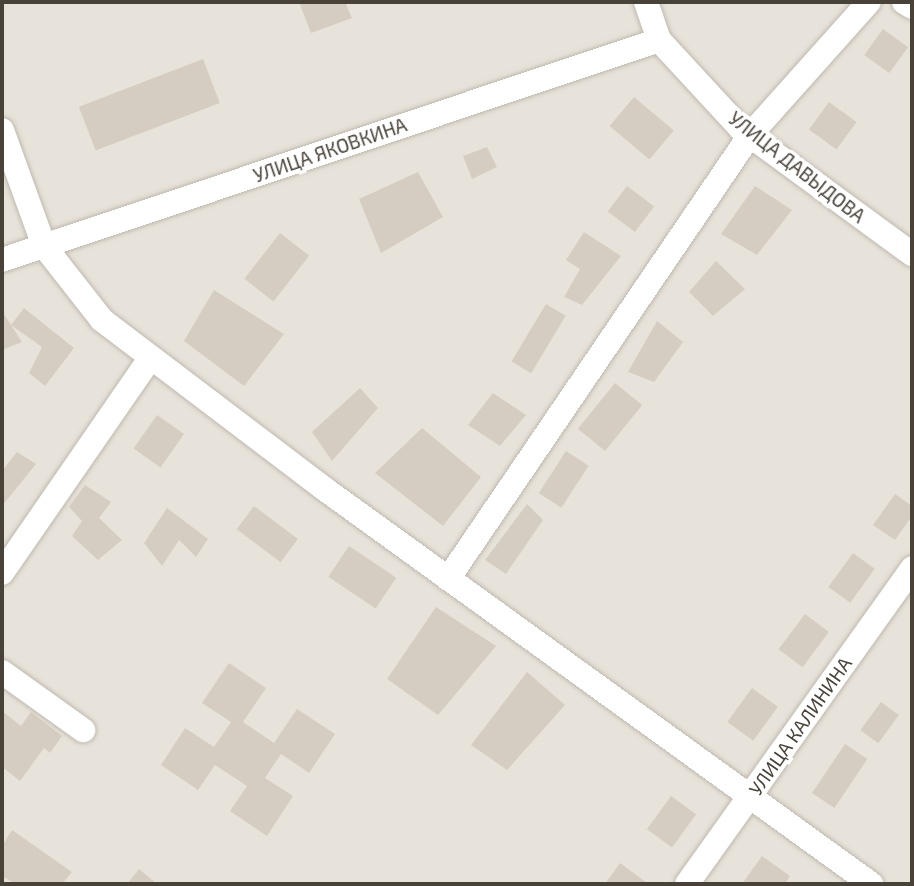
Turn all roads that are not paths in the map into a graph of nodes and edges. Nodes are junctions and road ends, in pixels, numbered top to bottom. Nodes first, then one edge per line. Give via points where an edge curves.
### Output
1 (646, 2) edge
2 (869, 2) edge
3 (904, 2) edge
4 (912, 7) edge
5 (659, 40) junction
6 (2, 130) edge
7 (750, 135) junction
8 (44, 246) junction
9 (912, 254) edge
10 (2, 260) edge
11 (151, 357) junction
12 (912, 568) edge
13 (2, 573) edge
14 (448, 579) junction
15 (2, 672) edge
16 (83, 730) dead end
17 (749, 798) junction
18 (687, 884) edge
19 (871, 884) edge

1 - 5 street, УЛИЦА ДАВЫДОВА
2 - 7 street
3 - 4 street
5 - 7 street, УЛИЦА ДАВЫДОВА
5 - 8 street, УЛИЦА ЯКОВКИНА
6 - 8 street
7 - 9 street, УЛИЦА ДАВЫДОВА
7 - 14 street
8 - 10 street, УЛИЦА ЯКОВКИНА
8 - 11 street via 102,320
11 - 13 street
11 - 14 street
12 - 17 street, УЛИЦА КАЛИНИНА
14 - 17 street
15 - 16 street
17 - 18 street, УЛИЦА КАЛИНИНА
17 - 19 street

